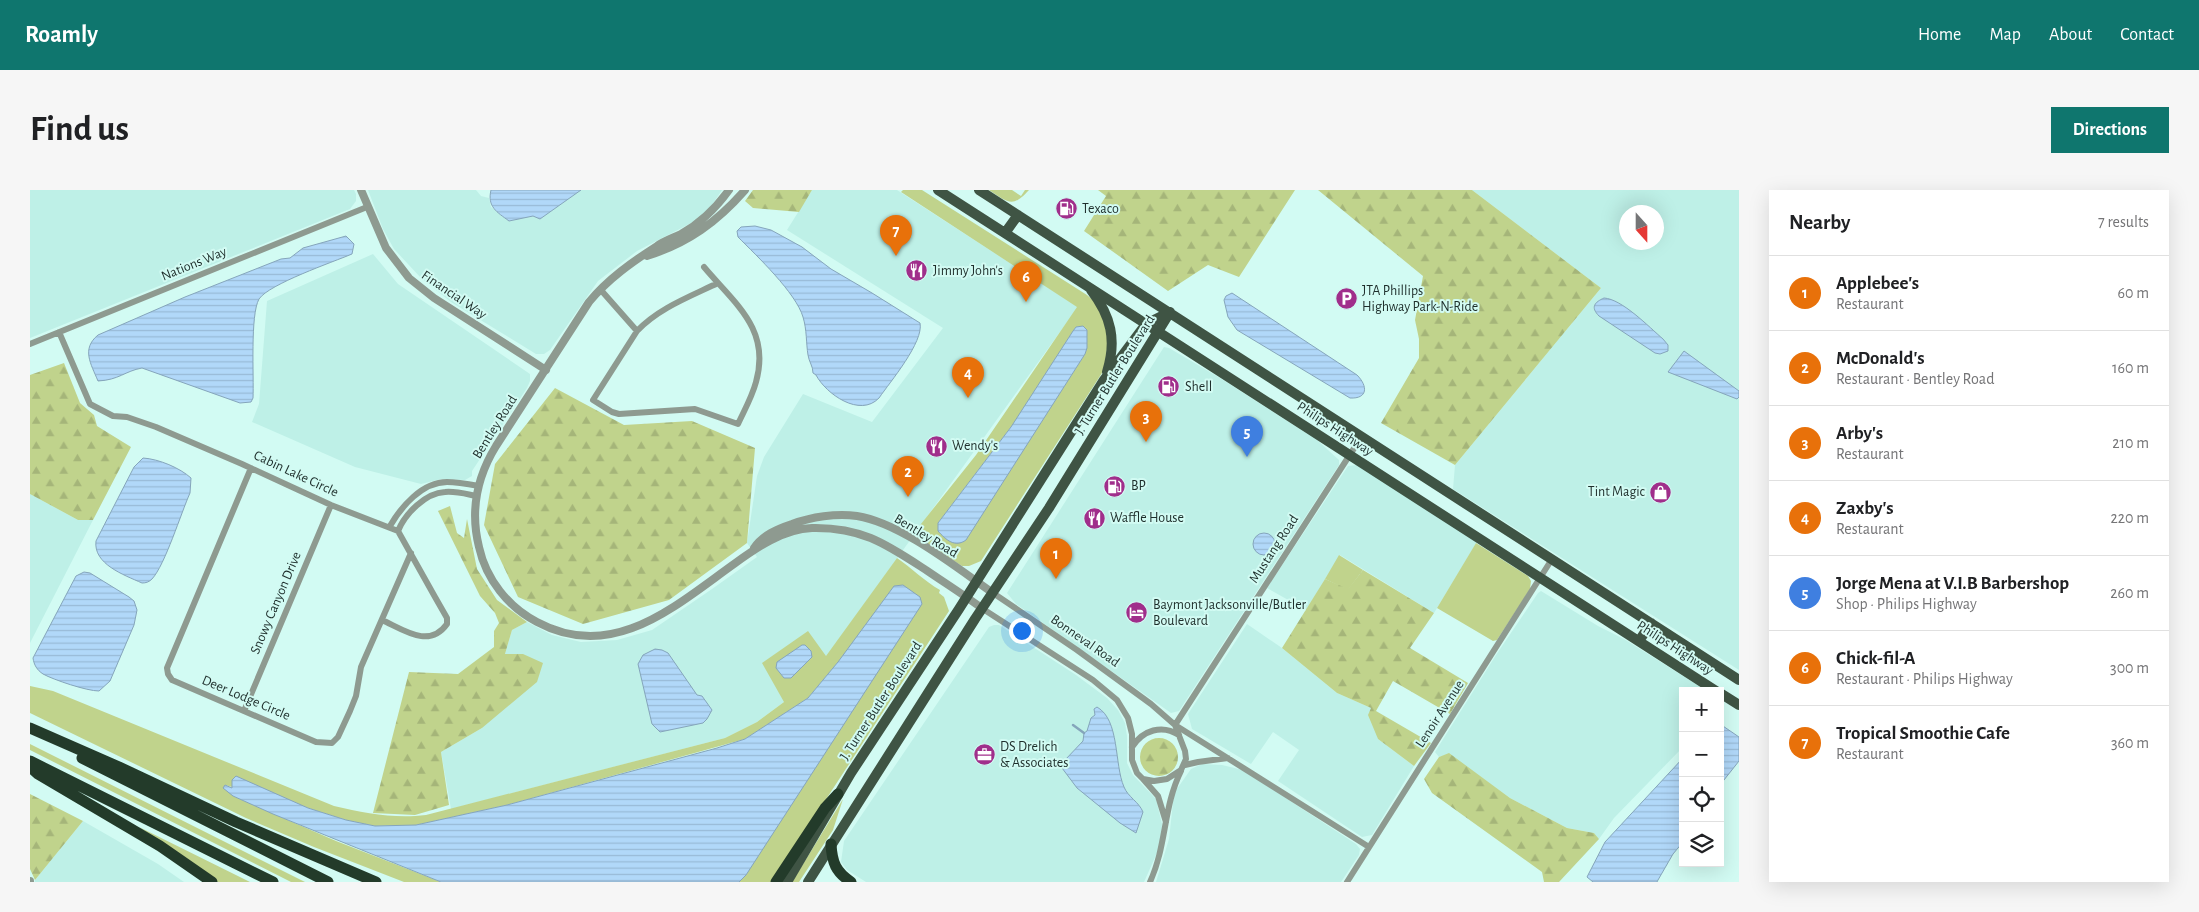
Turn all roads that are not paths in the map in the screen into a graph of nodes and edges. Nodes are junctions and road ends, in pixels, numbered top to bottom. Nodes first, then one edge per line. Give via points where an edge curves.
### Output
1 (361, 190) edge
2 (729, 190) edge
3 (745, 190) edge
4 (938, 190) edge
5 (979, 190) edge
6 (367, 207) junction
7 (1018, 215) junction
8 (1005, 233) junction
9 (638, 259) junction
10 (704, 267) dead end
11 (718, 283) junction
12 (1085, 283) junction
13 (600, 289) junction
14 (1170, 312) junction
15 (1146, 324) junction
16 (637, 331) junction
17 (59, 332) junction
18 (1159, 332) junction
19 (30, 344) edge
20 (546, 370) junction
21 (1104, 380) junction
22 (1362, 436) junction
23 (1350, 455) junction
24 (251, 468) junction
25 (479, 486) junction
26 (476, 496) junction
27 (330, 505) junction
28 (390, 526) junction
29 (398, 531) junction
30 (751, 551) junction
31 (411, 552) junction
32 (1552, 559) junction
33 (1541, 578) junction
34 (976, 582) junction
35 (993, 594) junction
36 (966, 596) junction
37 (982, 609) junction
38 (382, 620) junction
39 (1650, 623) junction
40 (1639, 641) junction
41 (1739, 680) edge
42 (1710, 687) edge
43 (1724, 696) edge
44 (1739, 705) edge
45 (244, 711) junction
46 (1175, 725) junction
47 (30, 730) edge
48 (1180, 736) junction
49 (1132, 748) junction
50 (1229, 758) junction
51 (30, 761) edge
52 (30, 767) edge
53 (1183, 768) junction
54 (1143, 779) junction
55 (838, 794) junction
56 (1166, 822) junction
57 (831, 844) junction
58 (1369, 847) junction
59 (212, 882) edge
60 (274, 882) edge
61 (328, 882) edge
62 (376, 882) edge
63 (776, 882) edge
64 (787, 882) edge
65 (808, 882) edge
66 (851, 882) edge
67 (1150, 882) edge
68 (1347, 882) edge

1 - 6 street, Financial Way
2 - 9 street, Bentley Road via 715,208 695,225
3 - 9 street, Bentley Road via 697,234 664,251
4 - 8 main road, Philips Highway
5 - 7 main road, Philips Highway
6 - 17 street, Nations Way
6 - 20 street, Financial Way via 386,248 414,283
7 - 8 main road
7 - 14 main road, Philips Highway
8 - 12 main road, Philips Highway
9 - 13 street, Bentley Road
10 - 11 street
11 - 16 street via 662,310
11 - 16 street via 752,323 760,347 755,384 738,424 695,409 619,414 593,400
12 - 15 main road, Philips Highway
12 - 21 main road via 1102,304 1112,331 1112,354
13 - 16 street
13 - 20 street, Bentley Road
14 - 15 main road, J. Turner Butler Boulevard
14 - 18 main road, J. Turner Butler Boulevard
14 - 22 main road, Philips Highway
15 - 18 main road, Philips Highway
15 - 21 main road, J. Turner Butler Boulevard
17 - 19 street, Nations Way
17 - 24 street, Cabin Lake Circle via 90,404 113,416 126,417
18 - 23 main road, Philips Highway
18 - 35 main road, J. Turner Butler Boulevard
20 - 25 street, Bentley Road via 491,454
21 - 34 main road, J. Turner Butler Boulevard
22 - 23 street, Mustang Road
22 - 32 main road, Philips Highway
23 - 33 main road, Philips Highway
23 - 46 street, Mustang Road
24 - 27 street, Cabin Lake Circle
24 - 45 street, Deer Lodge Circle via 167,668 172,680
25 - 26 street, Bentley Road
25 - 28 street via 447,482 433,485 404,505
26 - 29 street via 459,492 438,493 412,511
26 - 30 street, Bentley Road via 474,526 487,573 517,608 530,618 561,632 603,636 642,626 664,614
27 - 28 street, Cabin Lake Circle
27 - 45 street, Snowy Canyon Drive
28 - 29 street, Cabin Lake Circle
29 - 31 street, Cabin Lake Circle
30 - 34 street, Bentley Road via 765,536 800,521 856,516 893,528
30 - 36 street, Bentley Road via 790,532 810,528 854,532 887,544
31 - 38 street, Deer Lodge Circle
31 - 38 street, Cabin Lake Circle via 447,618 447,624 428,638 418,637
32 - 33 street, Lenoir Avenue
32 - 39 main road, Philips Highway
33 - 40 main road, Philips Highway
33 - 58 street, Lenoir Avenue
34 - 35 street, Bonneval Road
34 - 36 main road, J. Turner Butler Boulevard
35 - 37 main road, J. Turner Butler Boulevard
35 - 46 street, Bonneval Road via 1077,650
36 - 37 street, Bonneval Road
36 - 55 main road, J. Turner Butler Boulevard
37 - 49 street, Bonneval Road via 1093,680 1118,700 1128,718
37 - 57 main road, J. Turner Butler Boulevard
38 - 45 street, Deer Lodge Circle via 361,666 350,711 332,743 316,742
39 - 40 main road
39 - 41 main road, Philips Highway
40 - 42 main road, Philips Highway
43 - 44 main road, Philips Highway
46 - 48 street, Bonneval Road
46 - 50 street, Bonneval Road
47 - 61 highway
47 - 62 highway
48 - 49 street via 1169,730 1158,730 1143,735
48 - 53 street, Bonneval Road via 1185,751
49 - 54 street, Bonneval Road via 1132,760
50 - 53 street via 1198,762
50 - 58 street, Bonneval Road
51 - 60 highway
52 - 59 highway via 160,846
53 - 54 street via 1167,779
53 - 56 street via 1170,796
54 - 56 street, Bonneval Road via 1158,796
55 - 63 highway via 825,808
55 - 64 main road, J. Turner Butler Boulevard
56 - 67 street via 1163,847
57 - 65 main road, J. Turner Butler Boulevard
57 - 66 highway via 834,866
58 - 68 street, Lenoir Avenue

